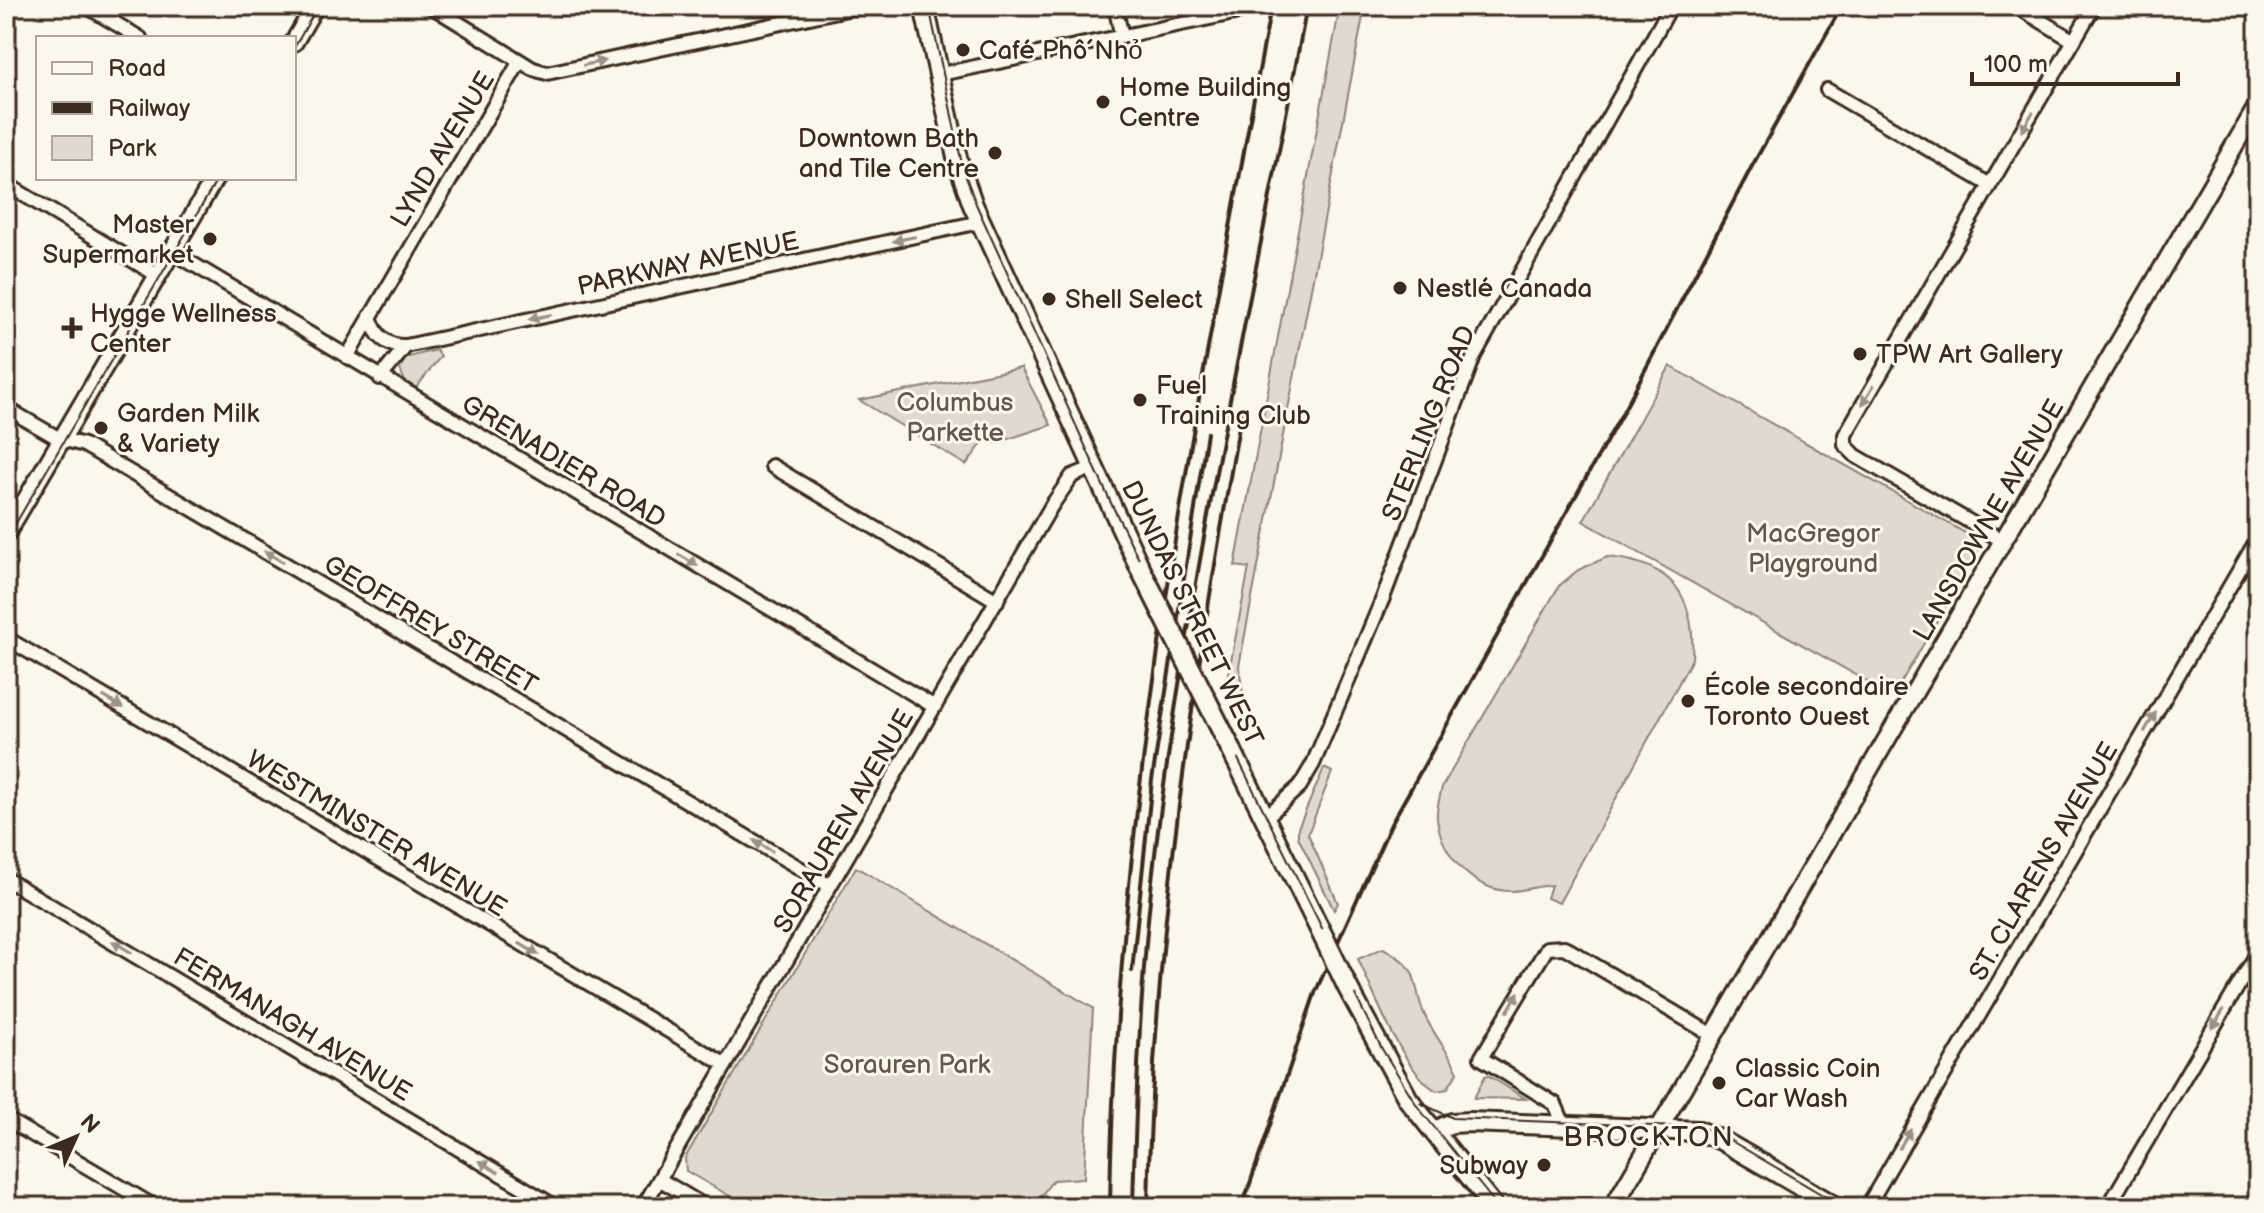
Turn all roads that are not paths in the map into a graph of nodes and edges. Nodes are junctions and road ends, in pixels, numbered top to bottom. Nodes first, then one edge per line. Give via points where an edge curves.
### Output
1 (86, 6) edge
2 (315, 6) edge
3 (431, 6) edge
4 (861, 6) edge
5 (924, 6) edge
6 (1115, 6) edge
7 (1671, 6) edge
8 (2016, 6) edge
9 (2094, 6) edge
10 (1239, 12) dead end
11 (137, 36) edge
12 (1122, 37) junction
13 (296, 39) edge
14 (2074, 41) junction
15 (520, 61) junction
16 (941, 74) junction
17 (1827, 90) dead end
18 (2258, 105) edge
19 (214, 180) edge
20 (6, 184) edge
21 (1990, 185) junction
22 (980, 222) junction
23 (171, 251) junction
24 (157, 275) junction
25 (370, 316) junction
26 (406, 346) junction
27 (347, 357) junction
28 (380, 378) junction
29 (6, 408) edge
30 (62, 439) junction
31 (772, 466) dead end
32 (1092, 468) junction
33 (6, 534) edge
34 (2258, 538) edge
35 (2003, 541) junction
36 (997, 601) junction
37 (6, 638) edge
38 (935, 707) junction
39 (1265, 818) junction
40 (6, 879) edge
41 (830, 886) junction
42 (2258, 952) edge
43 (1714, 1036) junction
44 (726, 1065) junction
45 (6, 1119) edge
46 (1564, 1125) junction
47 (1660, 1127) junction
48 (1434, 1132) junction
49 (659, 1179) junction
50 (155, 1207) edge
51 (556, 1207) edge
52 (643, 1207) edge
53 (706, 1207) edge
54 (1494, 1207) edge
55 (1613, 1207) edge
56 (1836, 1207) edge
57 (1867, 1207) edge
58 (2108, 1207) edge

1 - 11 street
2 - 13 street
3 - 15 street
15 -> 4 street, LYND AVENUE via 547,73
5 - 16 main road, DUNDAS STREET WEST
6 - 12 street
7 - 39 street, STERLING ROAD via 1474,356 1383,598 1313,764 1300,786
8 - 14 street
9 - 14 street
10 - 12 street
12 - 16 street
14 -> 21 street
15 - 25 street, LYND AVENUE
16 - 22 main road, DUNDAS STREET WEST via 958,162
17 - 21 street
18 - 35 street, LANSDOWNE AVENUE
19 - 23 street
20 - 24 street
21 -> 35 street via 1848,427 1845,445
22 -> 26 street, PARKWAY AVENUE
22 - 32 main road, DUNDAS STREET WEST
23 - 24 street
23 - 27 street, GRENADIER ROAD
24 - 30 street
25 - 26 street via 388,344
25 - 27 street, LYND AVENUE
26 - 28 street
27 - 28 street, GRENADIER ROAD
28 -> 38 street, GRENADIER ROAD
29 - 30 street, GEOFFREY STREET
30 - 33 street
41 -> 30 street, GEOFFREY STREET via 84,445
31 - 36 street
32 - 36 street, SORAUREN AVENUE via 1072,476
32 - 39 main road, DUNDAS STREET WEST, bridge
57 -> 34 street, ST. CLARENS AVENUE
35 - 43 street, LANSDOWNE AVENUE
36 - 38 street, SORAUREN AVENUE
37 -> 44 street, WESTMINSTER AVENUE
38 - 41 street, SORAUREN AVENUE
39 - 48 main road, DUNDAS STREET WEST, bridge via 1389,1069
51 -> 40 street, FERMANAGH AVENUE
41 - 44 street, SORAUREN AVENUE
42 -> 58 street
46 -> 43 street via 1555,1104 1481,1058 1547,948 1564,947
43 - 47 street, LANSDOWNE AVENUE
44 - 49 street, SORAUREN AVENUE
45 - 50 street
46 - 47 main road
46 - 48 main road via 1456,1122
47 - 55 street, LANSDOWNE AVENUE
47 - 56 main road via 1713,1135
48 - 54 main road, DUNDAS STREET WEST
49 - 52 street, SORAUREN AVENUE
49 - 53 street

